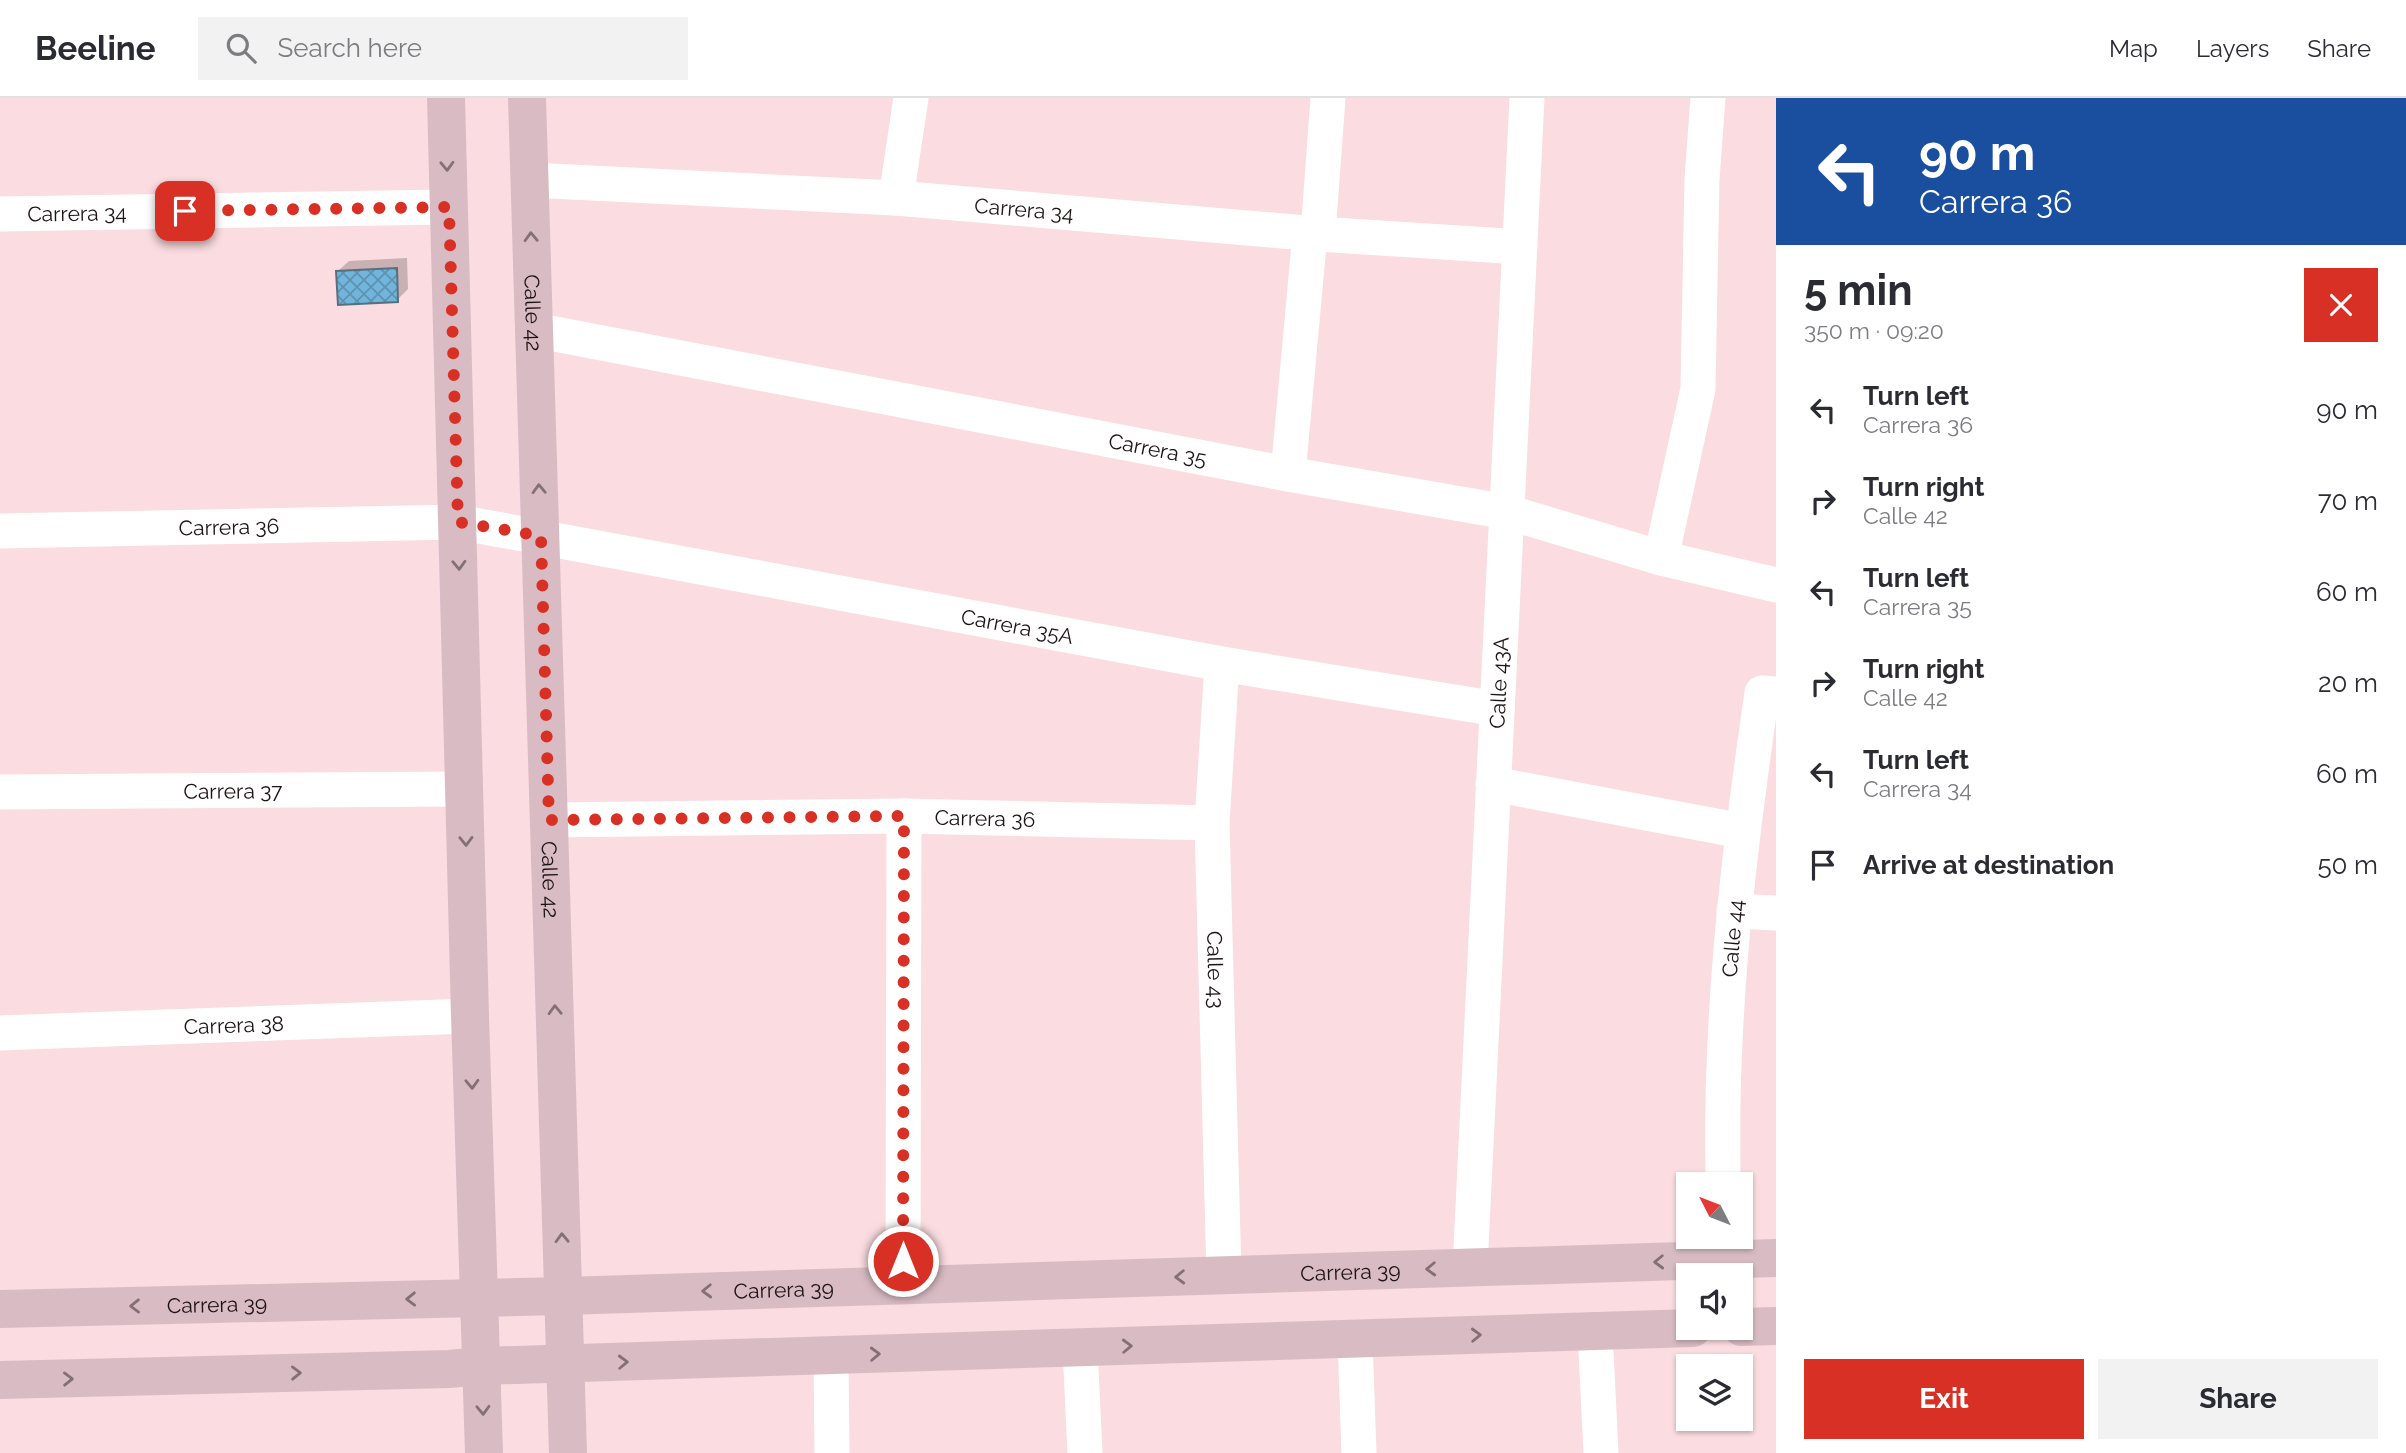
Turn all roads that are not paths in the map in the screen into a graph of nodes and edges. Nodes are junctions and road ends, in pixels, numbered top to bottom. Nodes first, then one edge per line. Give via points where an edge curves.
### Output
1 (446, 98) edge
2 (527, 98) edge
3 (911, 98) edge
4 (1328, 98) edge
5 (1527, 98) edge
6 (1708, 98) edge
7 (530, 180) junction
8 (896, 198) junction
9 (449, 207) junction
10 (0, 214) edge
11 (1314, 234) junction
12 (1520, 247) junction
13 (534, 330) junction
14 (1288, 474) junction
15 (1507, 512) junction
16 (458, 522) junction
17 (0, 531) edge
18 (541, 536) junction
19 (1661, 558) junction
20 (1776, 585) edge
21 (1222, 664) junction
22 (1769, 693) edge
23 (1497, 709) junction
24 (1493, 784) junction
25 (465, 789) junction
26 (0, 792) edge
27 (904, 816) junction
28 (549, 820) junction
29 (1212, 823) junction
30 (1742, 831) junction
31 (1734, 911) junction
32 (1776, 913) edge
33 (470, 1016) junction
34 (0, 1033) edge
35 (1723, 1172) edge
36 (1710, 1250) edge
37 (1729, 1250) edge
38 (1776, 1258) edge
39 (1470, 1268) junction
40 (1224, 1275) junction
41 (903, 1285) junction
42 (564, 1296) junction
43 (479, 1298) junction
44 (0, 1309) edge
45 (1776, 1326) edge
46 (1753, 1327) edge
47 (1676, 1329) edge
48 (1595, 1331) junction
49 (1354, 1339) junction
50 (1080, 1347) junction
51 (831, 1355) junction
52 (565, 1363) junction
53 (481, 1366) junction
54 (0, 1380) edge
55 (484, 1453) edge
56 (568, 1453) edge
57 (832, 1453) edge
58 (1085, 1453) edge
59 (1359, 1453) edge
60 (1601, 1453) edge

1 -> 9 main road
2 - 7 main road, Calle 42
3 - 8 street
4 - 11 street
5 - 12 street, Calle 43A
6 - 19 street via 1698,389
7 - 8 street, Carrera 34
13 -> 7 main road, Calle 42
8 - 11 street, Carrera 34
9 - 10 street, Carrera 34
9 - 16 main road
11 - 12 street, Carrera 34
11 - 14 street
12 - 15 street, Calle 43A
13 - 14 street, Carrera 35
18 -> 13 main road, Calle 42
14 - 15 street, Carrera 35
15 - 19 street, Carrera 35
15 - 23 street, Calle 43A
16 - 17 street, Carrera 36
16 - 18 street
16 -> 25 main road
18 - 21 street, Carrera 35A
18 - 28 main road, Calle 42
19 - 20 street, Carrera 35
21 - 23 street, Carrera 35A
21 - 29 street, Calle 43
22 - 30 street, Calle 44
23 - 24 street, Calle 43A
24 - 30 street
24 - 39 street, Calle 43A
25 - 26 street, Carrera 37
25 -> 33 main road
27 - 28 street, Carrera 36
27 - 29 street, Carrera 36
27 - 41 street
42 -> 28 main road, Calle 42
29 - 40 street, Calle 43
30 - 31 street, Calle 44
31 - 32 street
31 - 35 street, Calle 44
33 - 34 street, Carrera 38
33 -> 43 main road
36 -> 39 main road, Carrera 39
37 - 38 main road, Carrera 39
39 -> 40 main road, Carrera 39
40 -> 41 main road, Carrera 39
41 -> 42 main road, Carrera 39
42 - 43 main road, Carrera 39
42 - 52 main road, Calle 42
43 -> 44 main road, Carrera 39
43 - 53 main road
45 - 46 main road
47 - 48 main road
49 -> 48 main road
48 - 60 street
50 -> 49 main road
49 - 59 street
51 -> 50 main road
50 - 58 street
52 -> 51 main road
51 - 57 street
52 - 53 main road
52 - 56 main road, Calle 42
54 -> 53 main road
53 -> 55 main road

